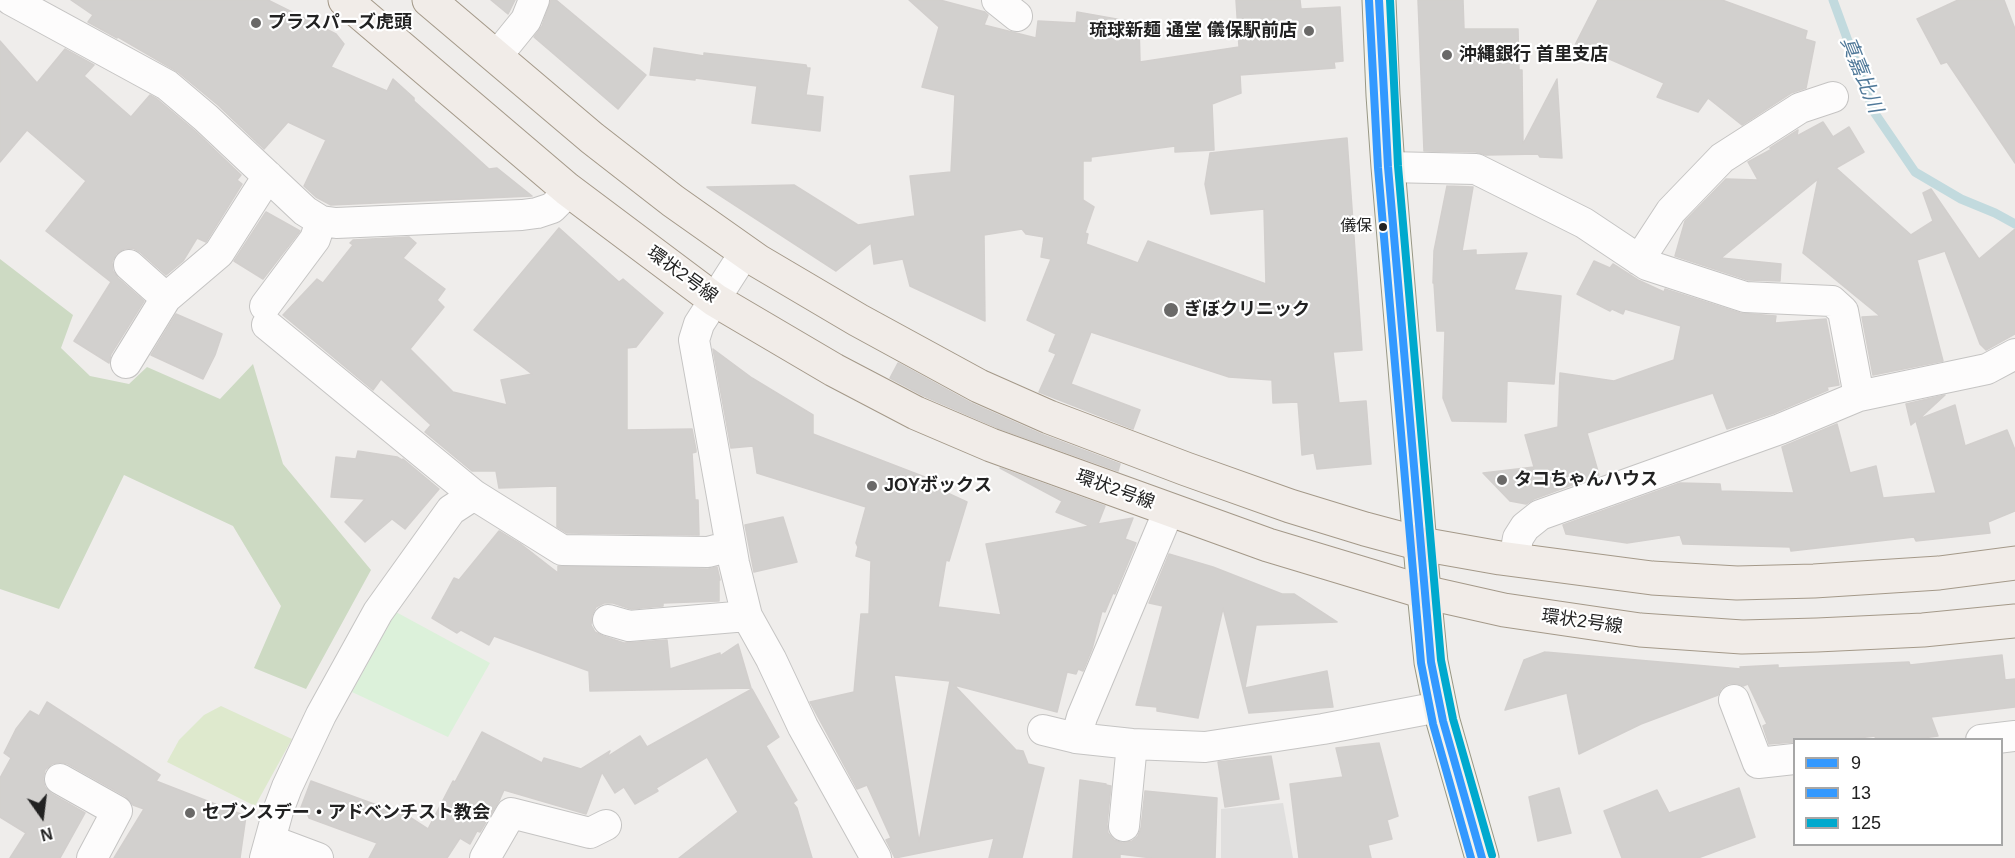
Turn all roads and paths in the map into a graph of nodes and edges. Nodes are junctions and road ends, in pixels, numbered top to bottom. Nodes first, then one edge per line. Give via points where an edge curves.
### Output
1 (12, 0) edge
2 (345, 0) edge
3 (429, 0) edge
4 (534, 0) edge
5 (1379, 0) edge
6 (496, 57) junction
7 (1833, 97) dead end
8 (1388, 167) junction
9 (268, 176) junction
10 (567, 189) junction
11 (321, 221) junction
12 (745, 252) junction
13 (1639, 260) junction
14 (129, 265) dead end
15 (165, 298) junction
16 (715, 300) junction
17 (2015, 354) edge
18 (126, 363) dead end
19 (1859, 396) junction
20 (474, 495) junction
21 (1169, 510) junction
22 (1421, 544) junction
23 (731, 546) junction
24 (1514, 560) junction
25 (2015, 562) edge
26 (1424, 592) junction
27 (747, 616) junction
28 (608, 620) dead end
29 (2015, 621) edge
30 (1734, 700) dead end
31 (1439, 707) junction
32 (1042, 730) dead end
33 (2015, 736) edge
34 (1076, 738) junction
35 (1998, 738) edge
36 (1132, 744) junction
37 (1793, 759) edge
38 (60, 779) dead end
39 (606, 825) dead end
40 (1124, 826) dead end
41 (267, 849) edge
42 (92, 858) edge
43 (318, 858) edge
44 (485, 858) edge
45 (876, 858) edge
46 (1482, 858) edge

1 - 9 street via 167,85
2 - 10 main road, 環状2号線
3 - 6 main road
4 - 6 street via 526,20
5 - 8 main road
6 - 12 main road via 592,138
7 - 13 street via 1800,108 1722,158 1671,210
8 - 13 street via 1476,169 1584,223
8 - 22 main road
9 - 11 street
9 - 15 street via 219,253
10 - 11 street via 552,208 522,215
10 - 16 main road, 環状2号線
11 - 20 street via 315,239 266,315
12 - 16 street
12 - 22 main road via 979,386 1049,417 1290,506
13 - 19 street via 1647,266 1745,297 1832,301 1843,311
14 - 15 street
15 - 18 street
16 - 21 main road, 環状2号線 via 916,413 991,446
16 - 23 street via 699,324 694,340
17 - 19 street via 1987,369
19 - 24 street via 1780,429 1540,515 1518,538
20 - 23 street via 562,550 708,552
20 - 41 street via 451,510 378,612 286,787
21 - 26 main road, 環状2号線 via 1268,545
21 - 34 street
22 - 24 main road
22 - 26 main road
23 - 27 street
24 - 25 main road via 1652,578 1737,583 1939,573
26 - 29 main road, 環状2号線 via 1504,610 1691,635 1817,635
26 - 31 main road
27 - 28 street via 629,626
27 - 45 street
30 - 37 street via 1758,763
31 - 36 street via 1205,747
31 - 46 main road
32 - 34 street
33 - 35 street
34 - 36 street
36 - 40 street
38 - 42 street via 117,811
39 - 44 street via 590,833 511,813
41 - 43 street

